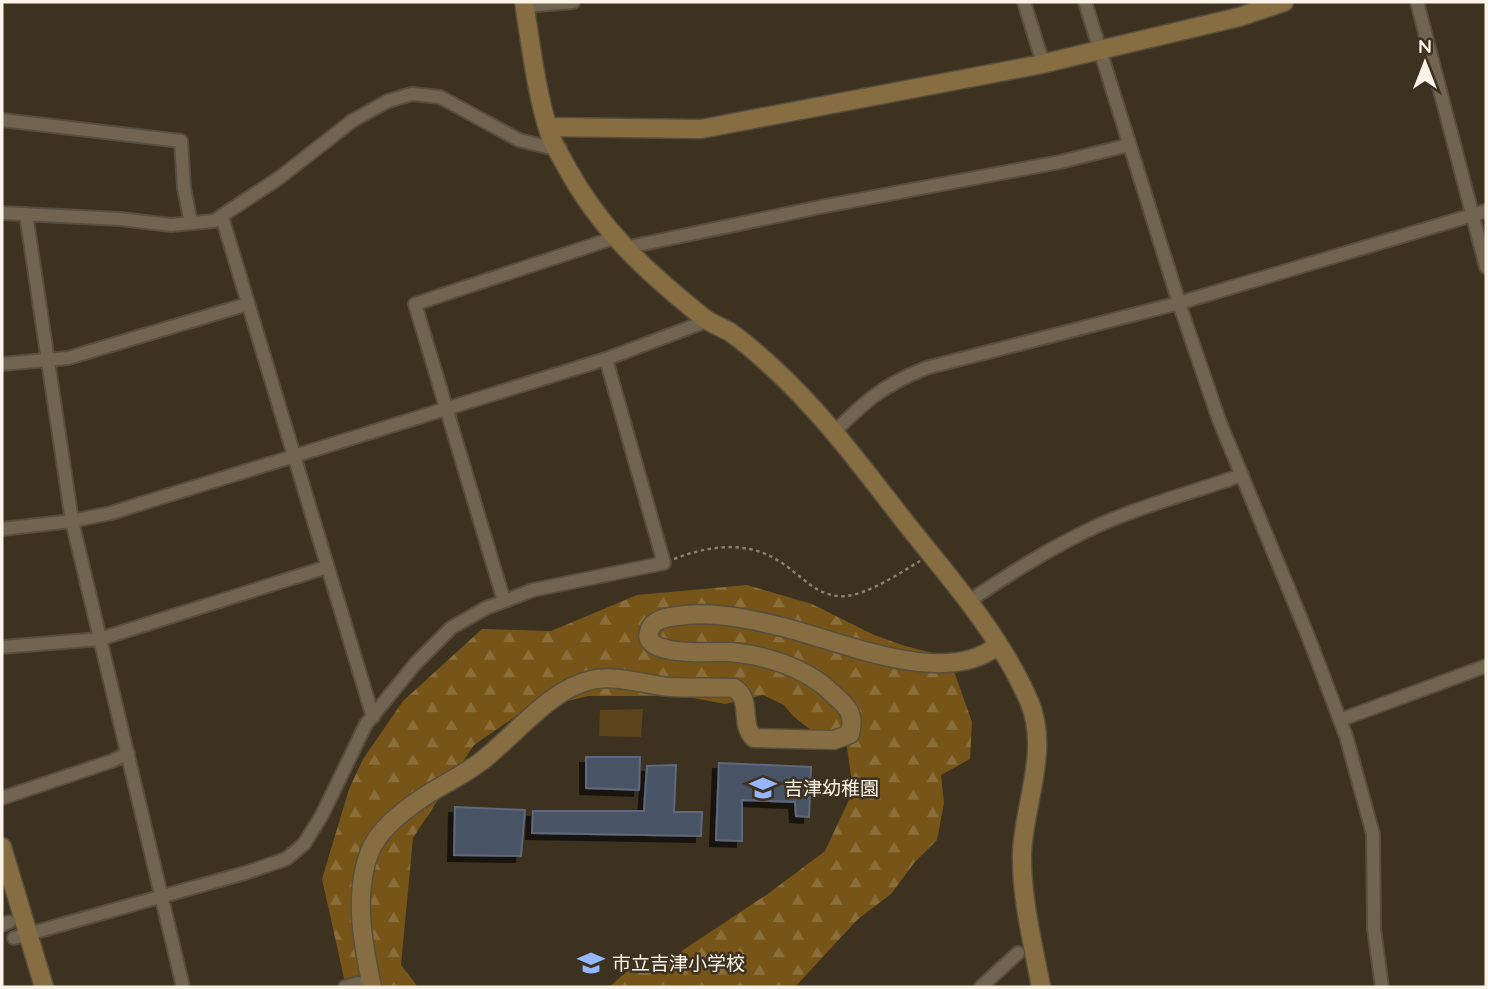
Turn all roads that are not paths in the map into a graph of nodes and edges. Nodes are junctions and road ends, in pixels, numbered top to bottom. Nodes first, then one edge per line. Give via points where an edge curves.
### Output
1 (573, 2) edge
2 (1024, 2) edge
3 (1085, 2) edge
4 (1284, 2) edge
5 (1417, 2) edge
6 (525, 4) edge
7 (1100, 49) junction
8 (1043, 63) junction
9 (2, 120) edge
10 (548, 127) junction
11 (1129, 145) junction
12 (560, 148) junction
13 (1480, 212) edge
14 (2, 213) edge
15 (26, 215) junction
16 (222, 217) junction
17 (191, 223) junction
18 (619, 243) junction
19 (1486, 267) edge
20 (1179, 303) junction
21 (248, 304) junction
22 (708, 321) junction
23 (606, 359) junction
24 (48, 360) junction
25 (2, 364) edge
26 (448, 408) junction
27 (834, 432) junction
28 (295, 457) junction
29 (1242, 475) junction
30 (72, 520) junction
31 (2, 529) edge
32 (327, 568) junction
33 (504, 601) junction
34 (969, 601) junction
35 (100, 639) junction
36 (998, 645) junction
37 (2, 647) edge
38 (1486, 666) edge
39 (373, 717) junction
40 (1340, 720) junction
41 (128, 753) junction
42 (2, 798) edge
43 (2, 847) edge
44 (161, 895) junction
45 (21, 936) junction
46 (1018, 953) dead end
47 (365, 985) edge
48 (44, 987) edge
49 (183, 987) edge
50 (345, 987) edge
51 (981, 987) edge
52 (1041, 987) edge
53 (1382, 987) edge

1 - 6 street
2 - 8 street
3 - 7 street
4 - 7 street
5 - 13 street
6 - 10 street
7 - 8 street
7 - 11 street
8 - 10 street via 701,129
9 - 17 street via 181,141
10 - 12 street
11 - 18 street via 1060,162
11 - 20 street
12 - 16 street via 519,140 440,97 412,94 352,121
12 - 18 street via 592,209
13 - 19 street
13 - 20 street
14 - 15 street
15 - 17 street
15 - 24 street
16 - 17 street
16 - 21 street
18 - 22 street
18 - 26 street via 415,304
20 - 27 street via 926,368 873,394
20 - 29 street
21 - 24 street
21 - 28 street
22 - 23 street
22 - 27 street via 768,363
23 - 26 street
23 - 33 street via 664,563 533,590
24 - 25 street
24 - 30 street
26 - 28 street
26 - 33 street
27 - 34 street
28 - 30 street via 111,513
28 - 32 street
29 - 34 street via 1100,525 1034,558
29 - 40 street
30 - 31 street
30 - 35 street
32 - 35 street
32 - 39 street
33 - 39 street via 451,628
34 - 36 street
35 - 37 street
35 - 41 street
36 - 47 street via 967,660 923,663 743,620 693,614 656,622 649,636 656,646 680,652 754,655 803,672 848,707 853,720 850,734 834,740 754,738 748,732 744,698 734,688 670,687 614,679 575,684 488,757 422,797 389,824 371,849 361,912
36 - 52 street via 1030,704 1035,724 1037,749 1022,856
38 - 40 street
39 - 44 street via 304,844 286,859
40 - 53 street via 1373,835 1374,929
41 - 42 street
41 - 44 street
43 - 45 street
44 - 45 street
44 - 49 street
45 - 48 street
46 - 51 street
47 - 50 street

